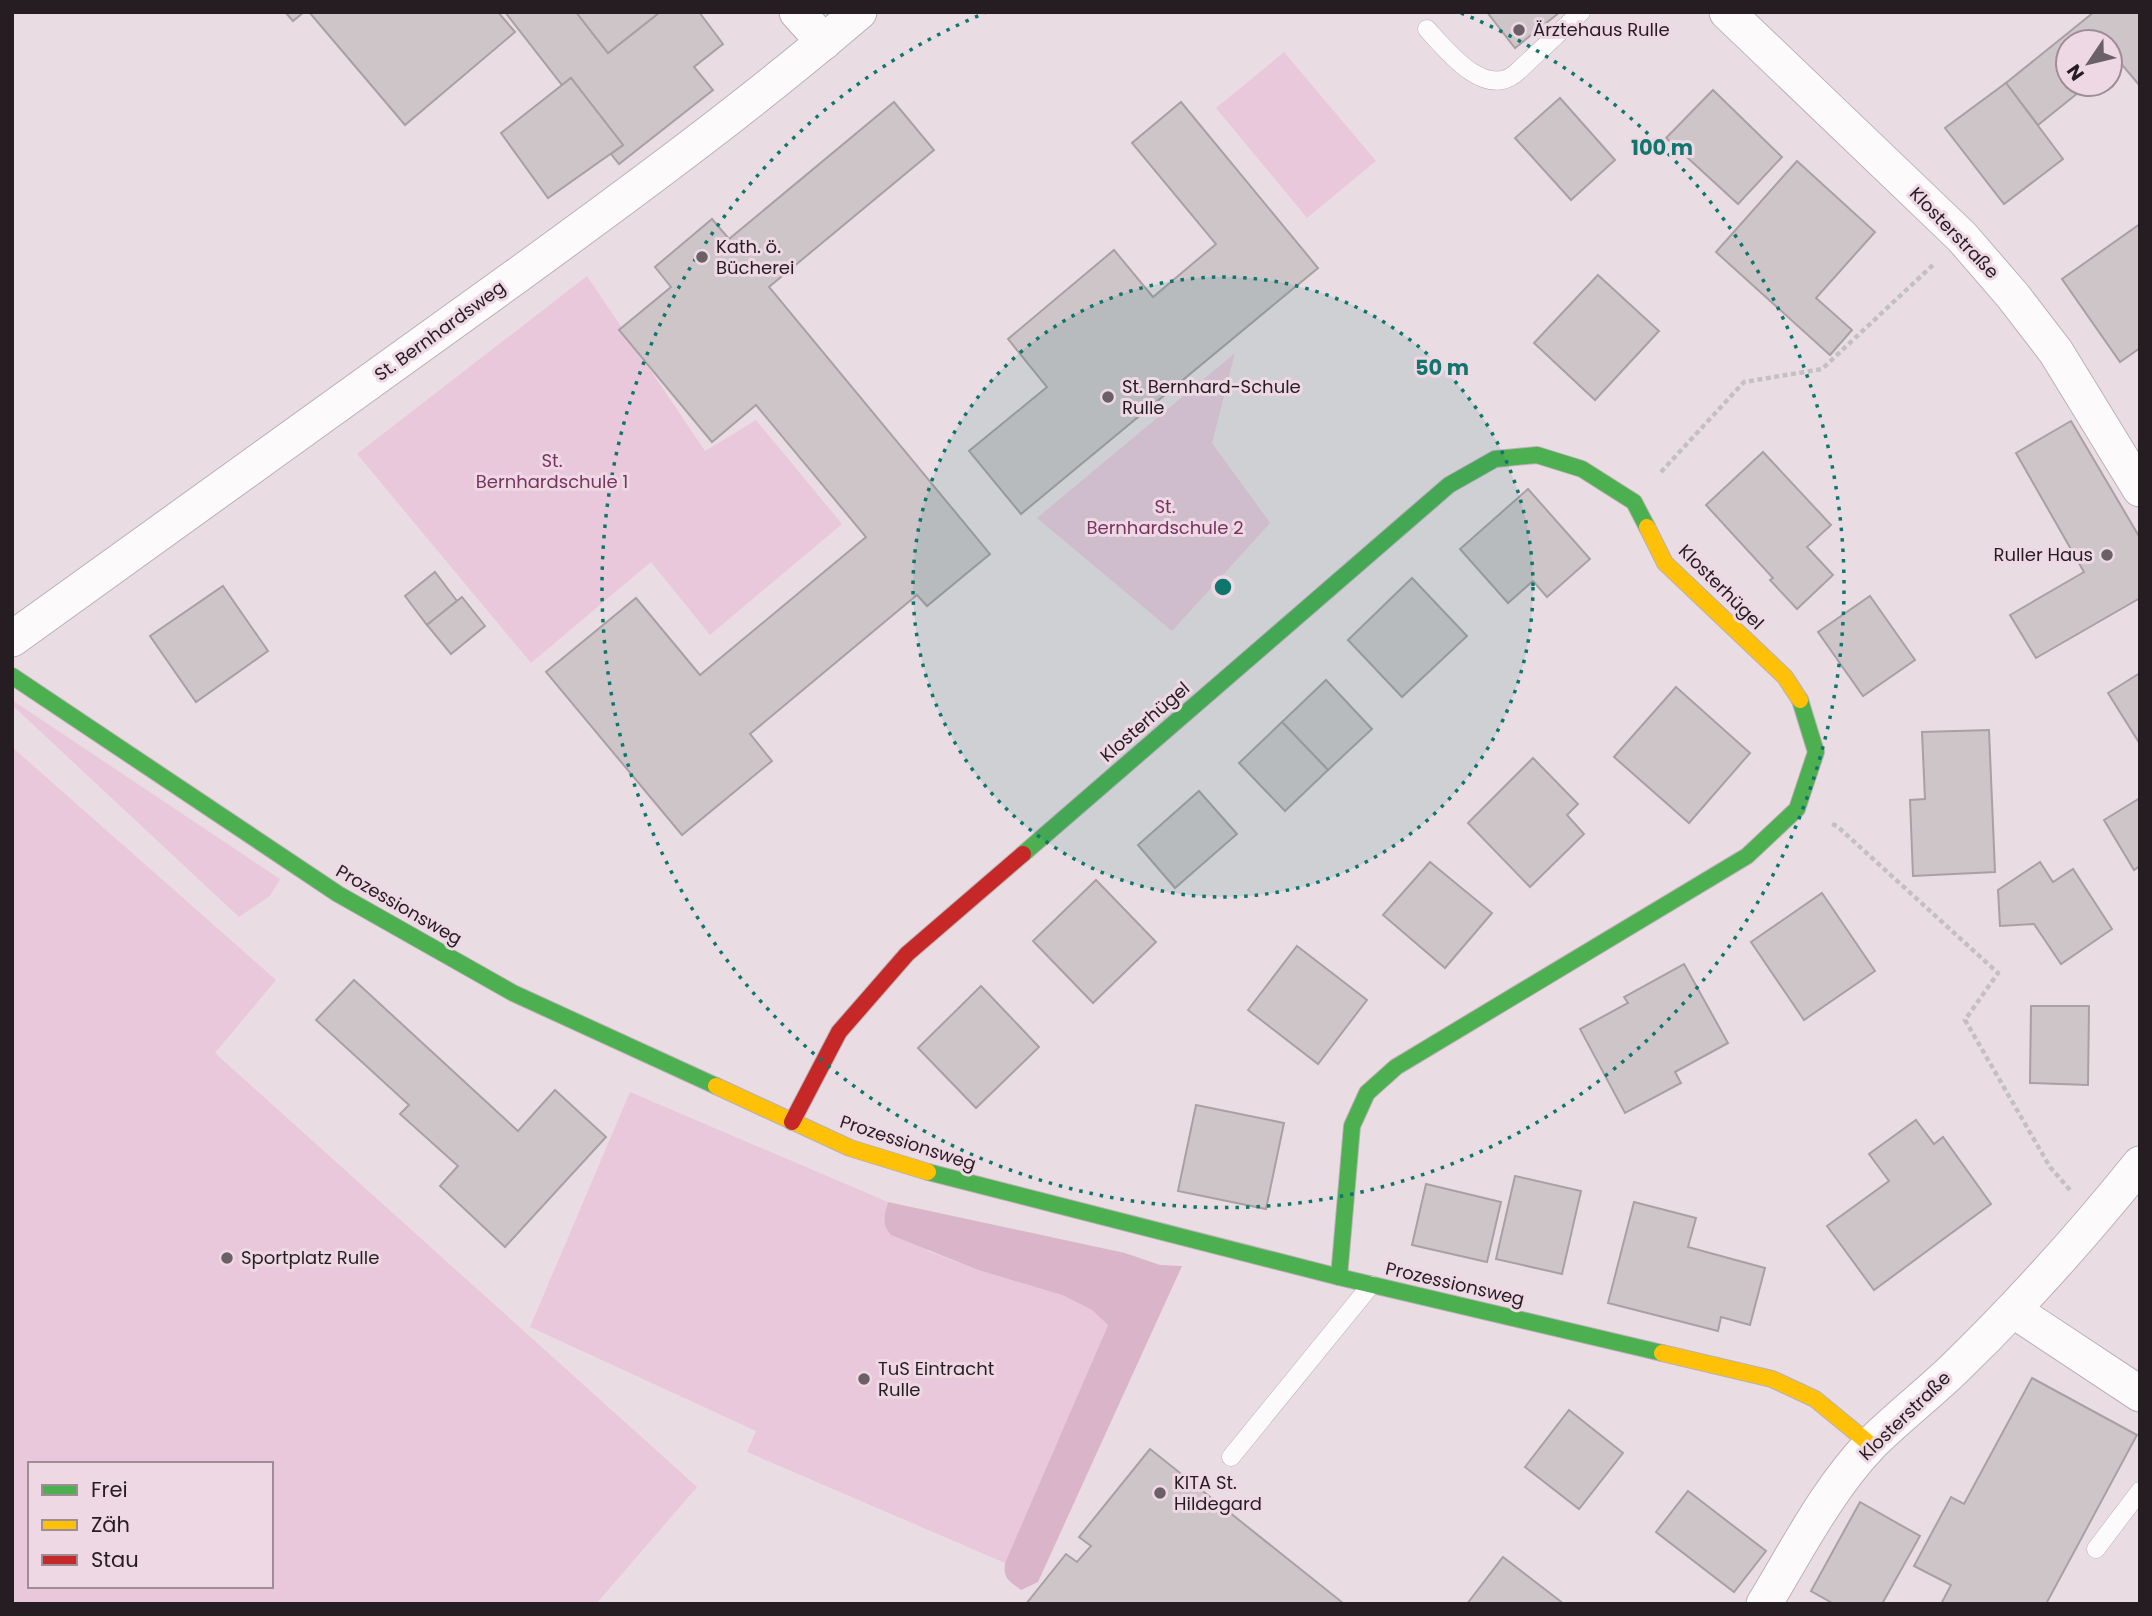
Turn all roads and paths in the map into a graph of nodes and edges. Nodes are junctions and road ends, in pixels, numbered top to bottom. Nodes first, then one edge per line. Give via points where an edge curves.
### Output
1 (797, 12) edge
2 (859, 12) edge
3 (1581, 12) edge
4 (1727, 12) edge
5 (1427, 29) dead end
6 (824, 42) junction
7 (1962, 237) junction
8 (2140, 489) edge
9 (1634, 502) junction
10 (12, 639) edge
11 (12, 676) edge
12 (1797, 809) junction
13 (792, 1122) junction
14 (2140, 1164) edge
15 (2050, 1167) dead end
16 (1339, 1277) junction
17 (1371, 1284) junction
18 (2013, 1310) junction
19 (2140, 1394) edge
20 (1871, 1445) junction
21 (1231, 1457) dead end
22 (2140, 1491) edge
23 (2096, 1549) dead end
24 (1765, 1604) edge

1 - 6 street
2 - 6 street, St. Bernhardsweg
3 - 5 lane via 1515,74 1498,81 1481,78 1463,65
4 - 7 street, Klosterstraße
6 - 10 street, St. Bernhardsweg via 636,189
7 - 8 street, Klosterstraße via 2056,352
7 - 9 path via 1822,369 1744,382
9 - 12 street, Klosterhügel via 1665,563 1785,677 1800,698 1816,752
9 - 13 street, Klosterhügel via 1582,469 1537,454 1496,459 1448,485 907,954 839,1032
11 - 13 street, Prozessionsweg via 350,900 513,993
12 - 15 path via 1837,826 1998,972 1965,1020
12 - 16 street, Klosterhügel via 1747,856 1396,1067 1367,1093 1352,1126
13 - 16 street, Prozessionsweg via 850,1148 944,1177
14 - 18 street, Klosterstraße via 2096,1220
16 - 17 street, Prozessionsweg
17 - 20 street, Prozessionsweg via 1772,1379 1815,1399
17 - 21 lane
18 - 19 street
18 - 20 street, Klosterstraße
20 - 24 street, Klosterstraße via 1834,1489
22 - 23 lane

